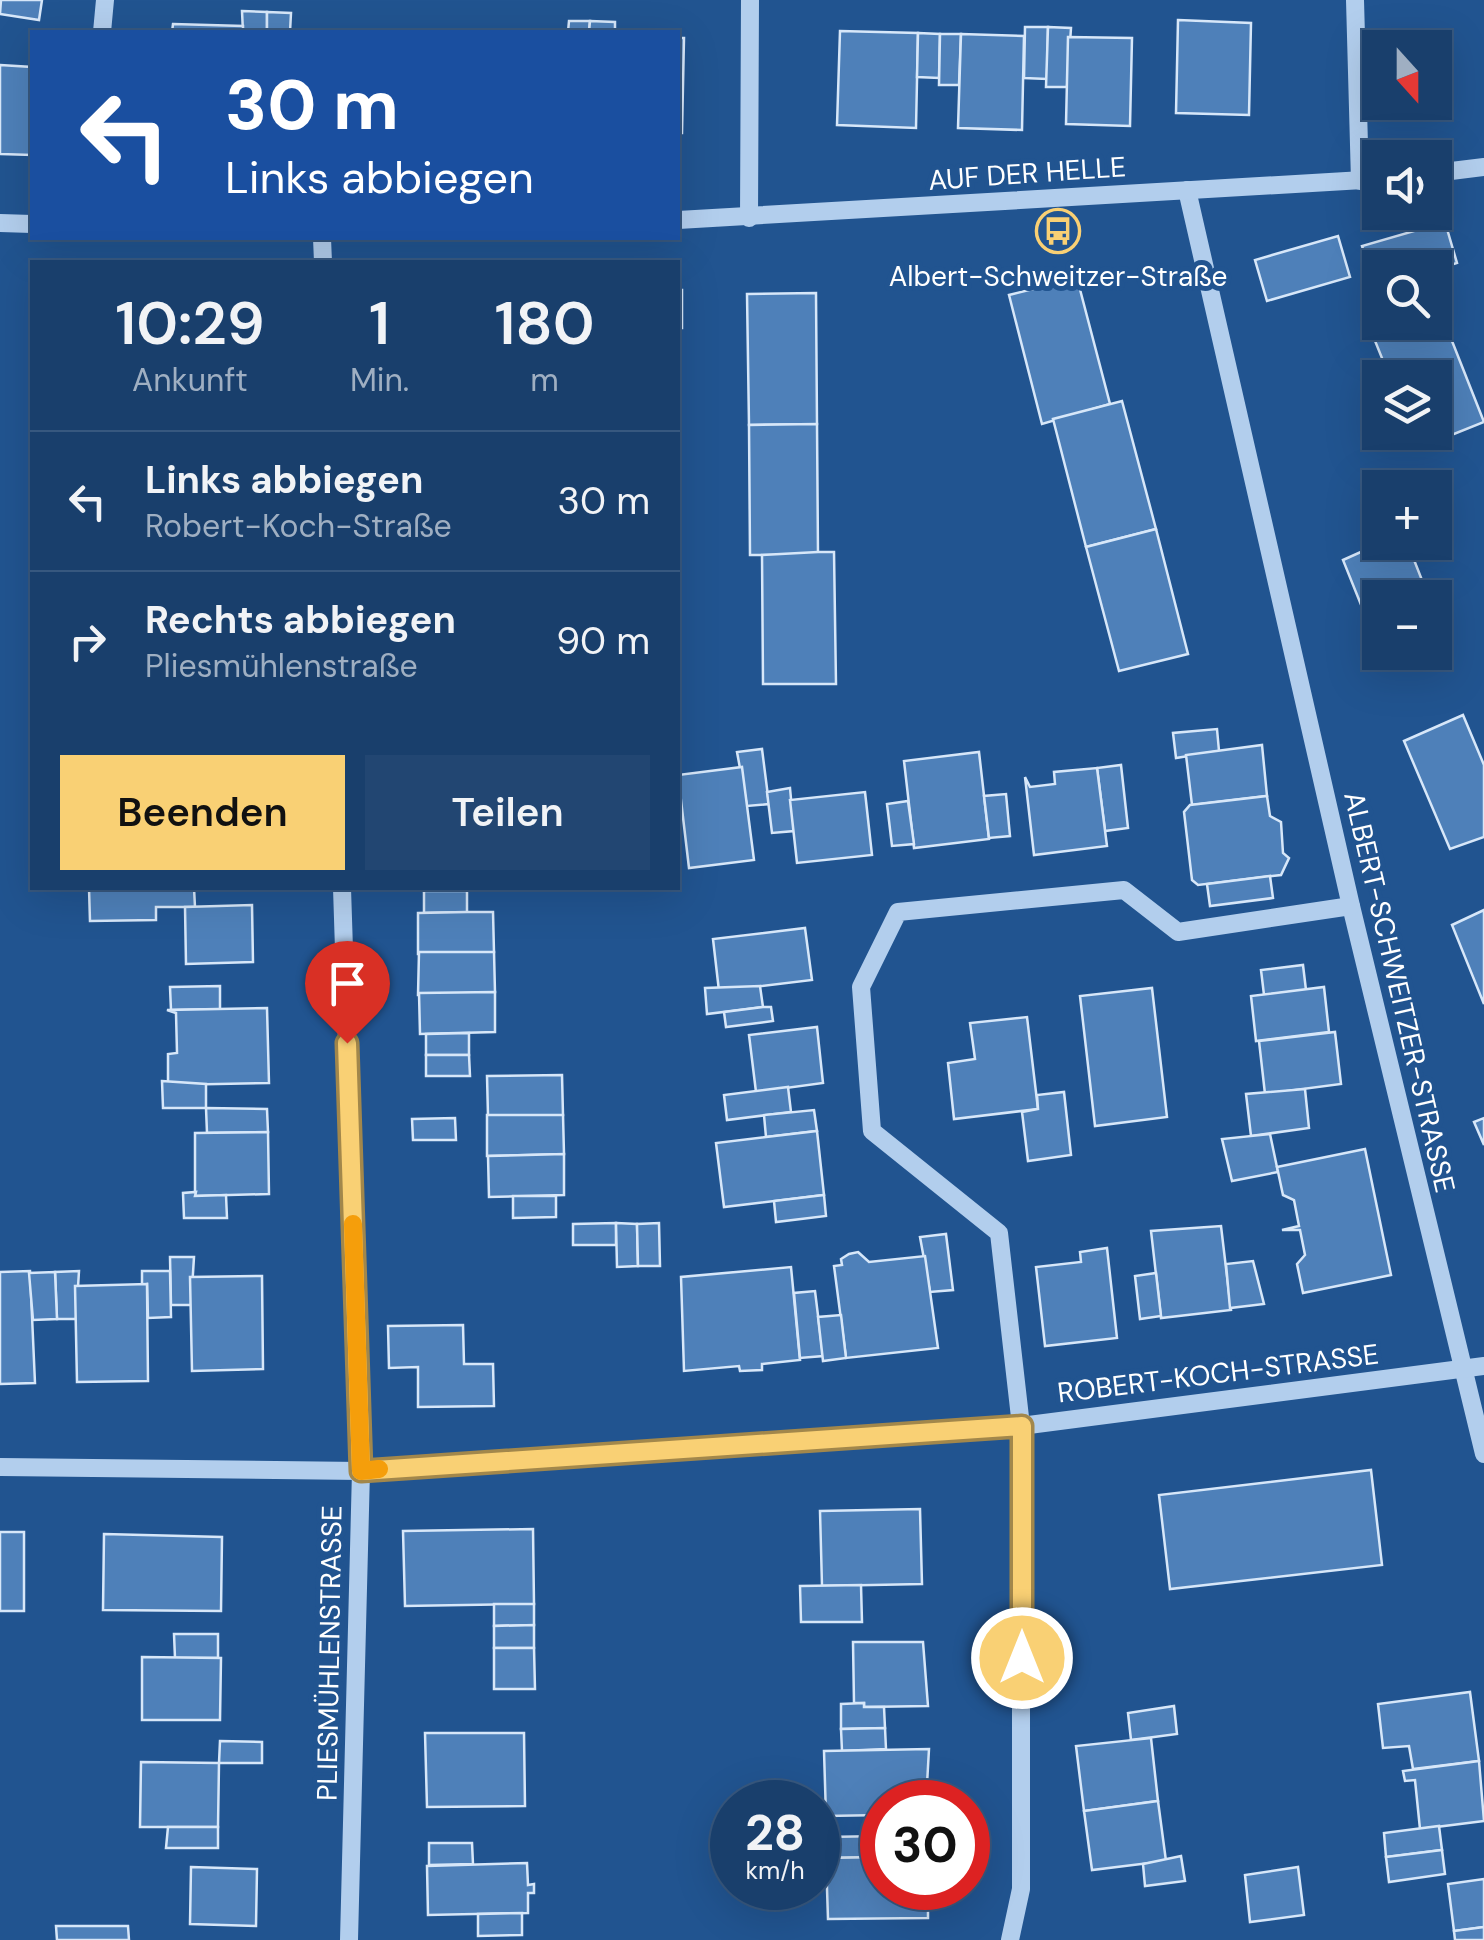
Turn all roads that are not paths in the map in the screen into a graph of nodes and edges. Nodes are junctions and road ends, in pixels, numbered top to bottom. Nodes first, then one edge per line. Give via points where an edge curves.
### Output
1 (106, 0) edge
2 (750, 0) edge
3 (1355, 0) edge
4 (102, 30) edge
5 (1484, 167) edge
6 (1452, 171) edge
7 (1360, 181) joint
8 (1187, 190) junction
9 (748, 218) junction
10 (680, 220) edge
11 (0, 223) edge
12 (30, 224) edge
13 (342, 890) edge
14 (1351, 906) junction
15 (1484, 1366) edge
16 (1462, 1369) junction
17 (1022, 1426) junction
18 (1484, 1454) edge
19 (0, 1467) edge
20 (361, 1471) junction
21 (348, 1940) edge
22 (1010, 1940) edge

1 - 4 street
2 - 9 street
3 - 7 street
5 - 6 street
7 - 8 street, AUF DER HELLE
8 - 9 street, AUF DER HELLE
8 - 14 street, ALBERT-SCHWEITZER-STRASSE
9 - 10 street, AUF DER HELLE
11 - 12 street
13 - 20 street, PLIESMÜHLENSTRASSE
14 - 16 street, ALBERT-SCHWEITZER-STRASSE
14 - 17 street via 1178,932 1124,890 898,912 861,987 872,1131 999,1233
15 - 16 street, ROBERT-KOCH-STRASSE
16 - 17 street, ROBERT-KOCH-STRASSE
16 - 18 street, ALBERT-SCHWEITZER-STRASSE
17 - 20 street, ROBERT-KOCH-STRASSE
17 - 22 street via 1021,1890
19 - 20 street, ROBERT-KOCH-STRASSE
20 - 21 street, PLIESMÜHLENSTRASSE

